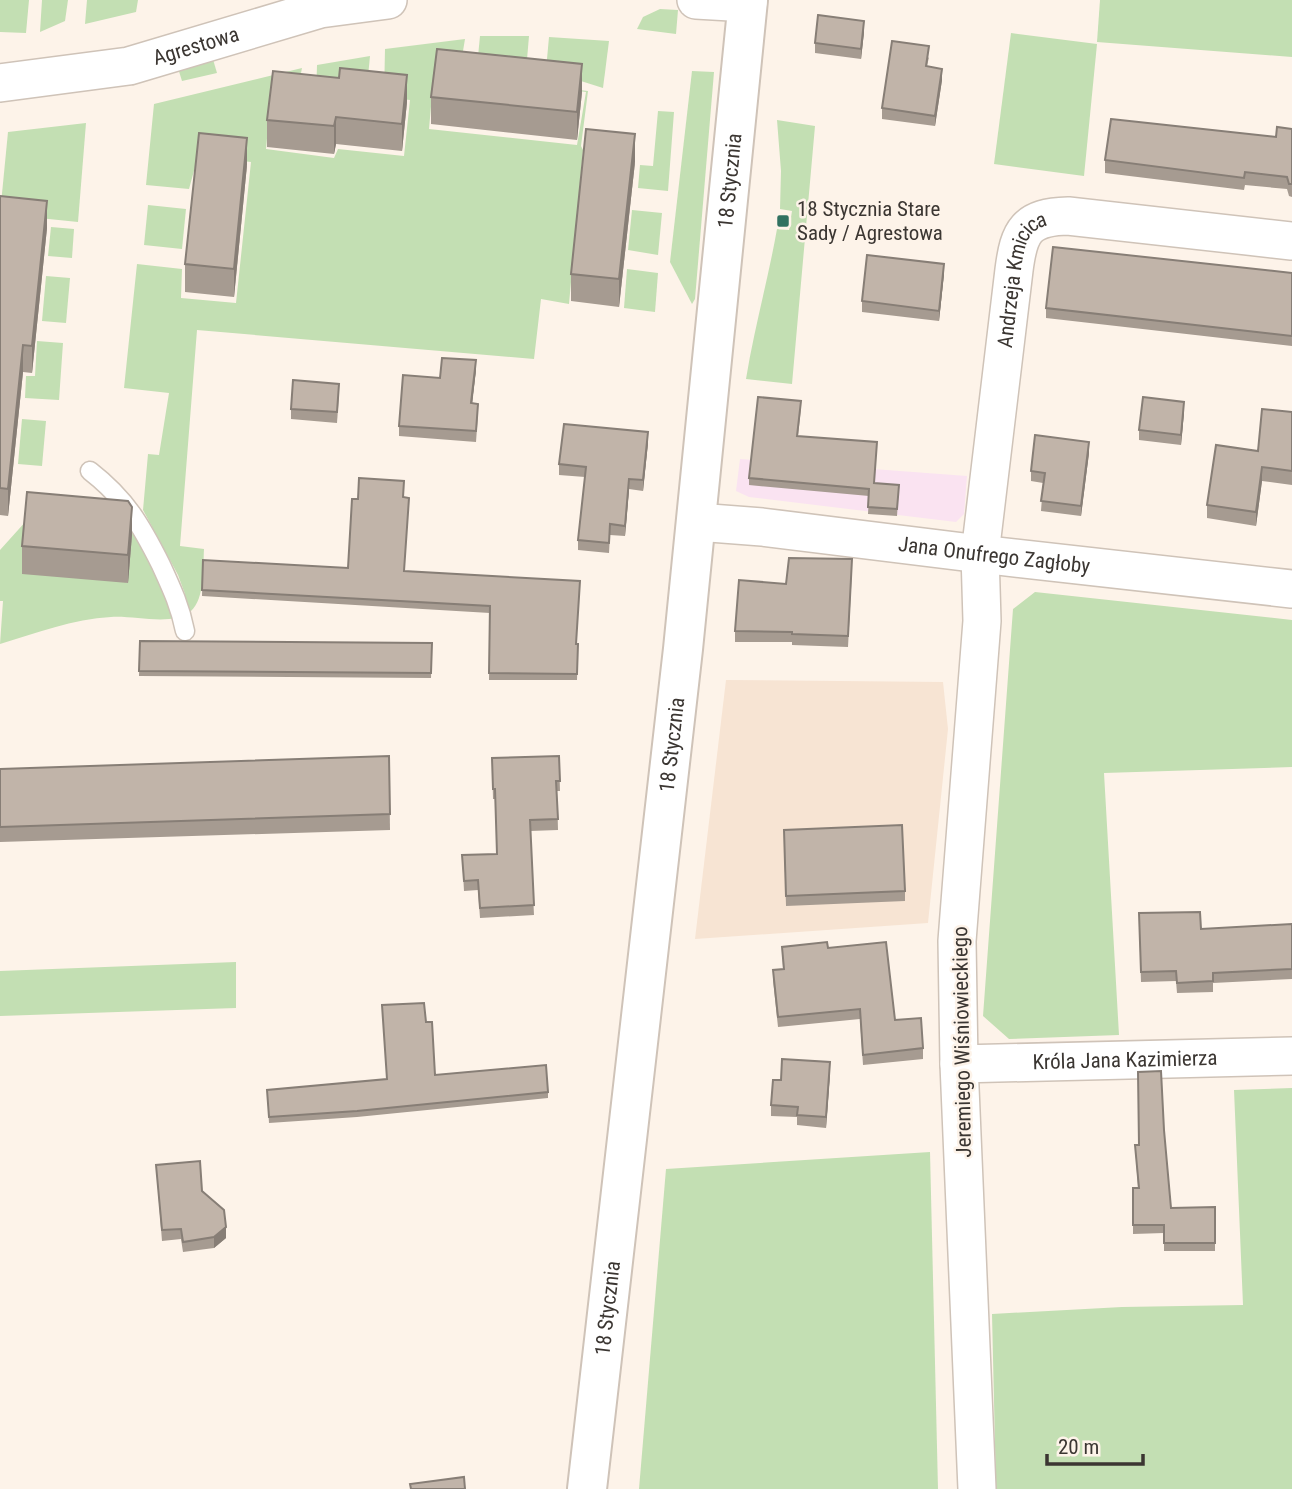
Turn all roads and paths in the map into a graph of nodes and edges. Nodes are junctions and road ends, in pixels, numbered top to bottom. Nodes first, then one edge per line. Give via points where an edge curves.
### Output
1 (388, 0) edge
2 (696, 0) edge
3 (748, 2) edge
4 (0, 83) edge
5 (1292, 241) edge
6 (90, 471) dead end
7 (697, 522) junction
8 (980, 554) junction
9 (1292, 589) edge
10 (185, 631) dead end
11 (1292, 1056) edge
12 (959, 1063) junction
13 (587, 1489) edge
14 (977, 1489) edge

1 - 4 street, Agrestowa via 320,9 129,66
2 - 3 street
3 - 7 main road, 18 Stycznia
5 - 8 street, Andrzeja Kmicica via 1068,216 1037,220 1026,229 1015,262
6 - 10 lane via 142,526 180,606
7 - 8 street, Jana Onufrego Zagłoby
7 - 13 main road, 18 Stycznia
8 - 9 street, Jana Onufrego Zagłoby
8 - 12 street, Jeremiego Wiśniowieckiego via 982,621 957,941
11 - 12 street, Króla Jana Kazimierza
12 - 14 street, Jeremiego Wiśniowieckiego

